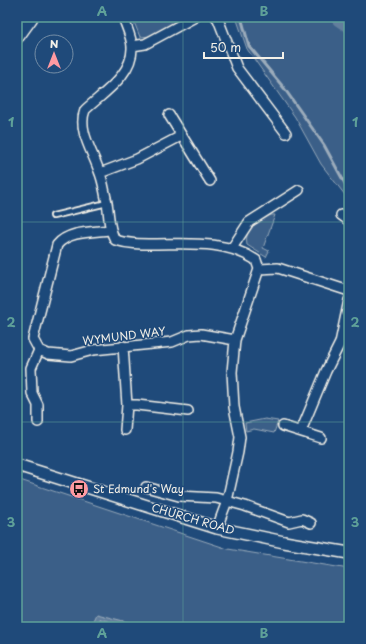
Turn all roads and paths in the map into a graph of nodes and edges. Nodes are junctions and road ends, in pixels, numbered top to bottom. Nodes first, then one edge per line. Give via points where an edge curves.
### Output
1 (26, 17) edge
2 (30, 17) edge
3 (123, 17) edge
4 (196, 17) edge
5 (216, 17) edge
6 (17, 20) edge
7 (17, 35) edge
8 (132, 46) junction
9 (169, 115) dead end
10 (286, 133) dead end
11 (180, 136) junction
12 (100, 173) junction
13 (210, 181) dead end
14 (299, 190) dead end
15 (107, 203) junction
16 (341, 215) dead end
17 (53, 216) dead end
18 (349, 221) edge
19 (109, 230) junction
20 (232, 248) junction
21 (259, 269) junction
22 (349, 290) edge
23 (349, 300) edge
24 (235, 340) junction
25 (123, 346) junction
26 (39, 350) junction
27 (127, 406) junction
28 (188, 411) dead end
29 (38, 422) dead end
30 (283, 426) dead end
31 (125, 430) dead end
32 (301, 431) junction
33 (321, 438) dead end
34 (17, 465) edge
35 (146, 487) dead end
36 (227, 501) junction
37 (311, 523) dead end
38 (217, 528) junction
39 (349, 553) edge

1 - 6 street
2 - 7 highway
3 - 8 street
4 - 8 street via 145,44
5 - 10 street via 237,68
8 - 12 street via 131,59 125,73 85,110 82,119 83,129
9 - 11 street
11 - 12 street via 137,159
11 - 13 street
12 - 15 street
14 - 20 street via 249,222
15 - 17 lane
15 - 19 street
16 - 18 street
19 - 20 street via 114,240 126,244 194,244
19 - 26 street via 68,236 57,246 33,339
20 - 21 street via 256,260
21 - 22 street via 278,268
21 - 24 street
23 - 32 street via 340,343
24 - 25 street, WYMUND WAY via 201,334 189,335 172,342
24 - 36 street via 232,372 234,407 240,437
25 - 26 street, WYMUND WAY via 70,356 48,354
25 - 27 street
26 - 29 street via 31,368 32,393 38,406
27 - 28 street
27 - 31 street
30 - 32 street
32 - 33 street
34 - 38 street, CHURCH ROAD
35 - 36 street via 179,496
36 - 37 street via 288,522 302,519
36 - 38 street
38 - 39 street, CHURCH ROAD

